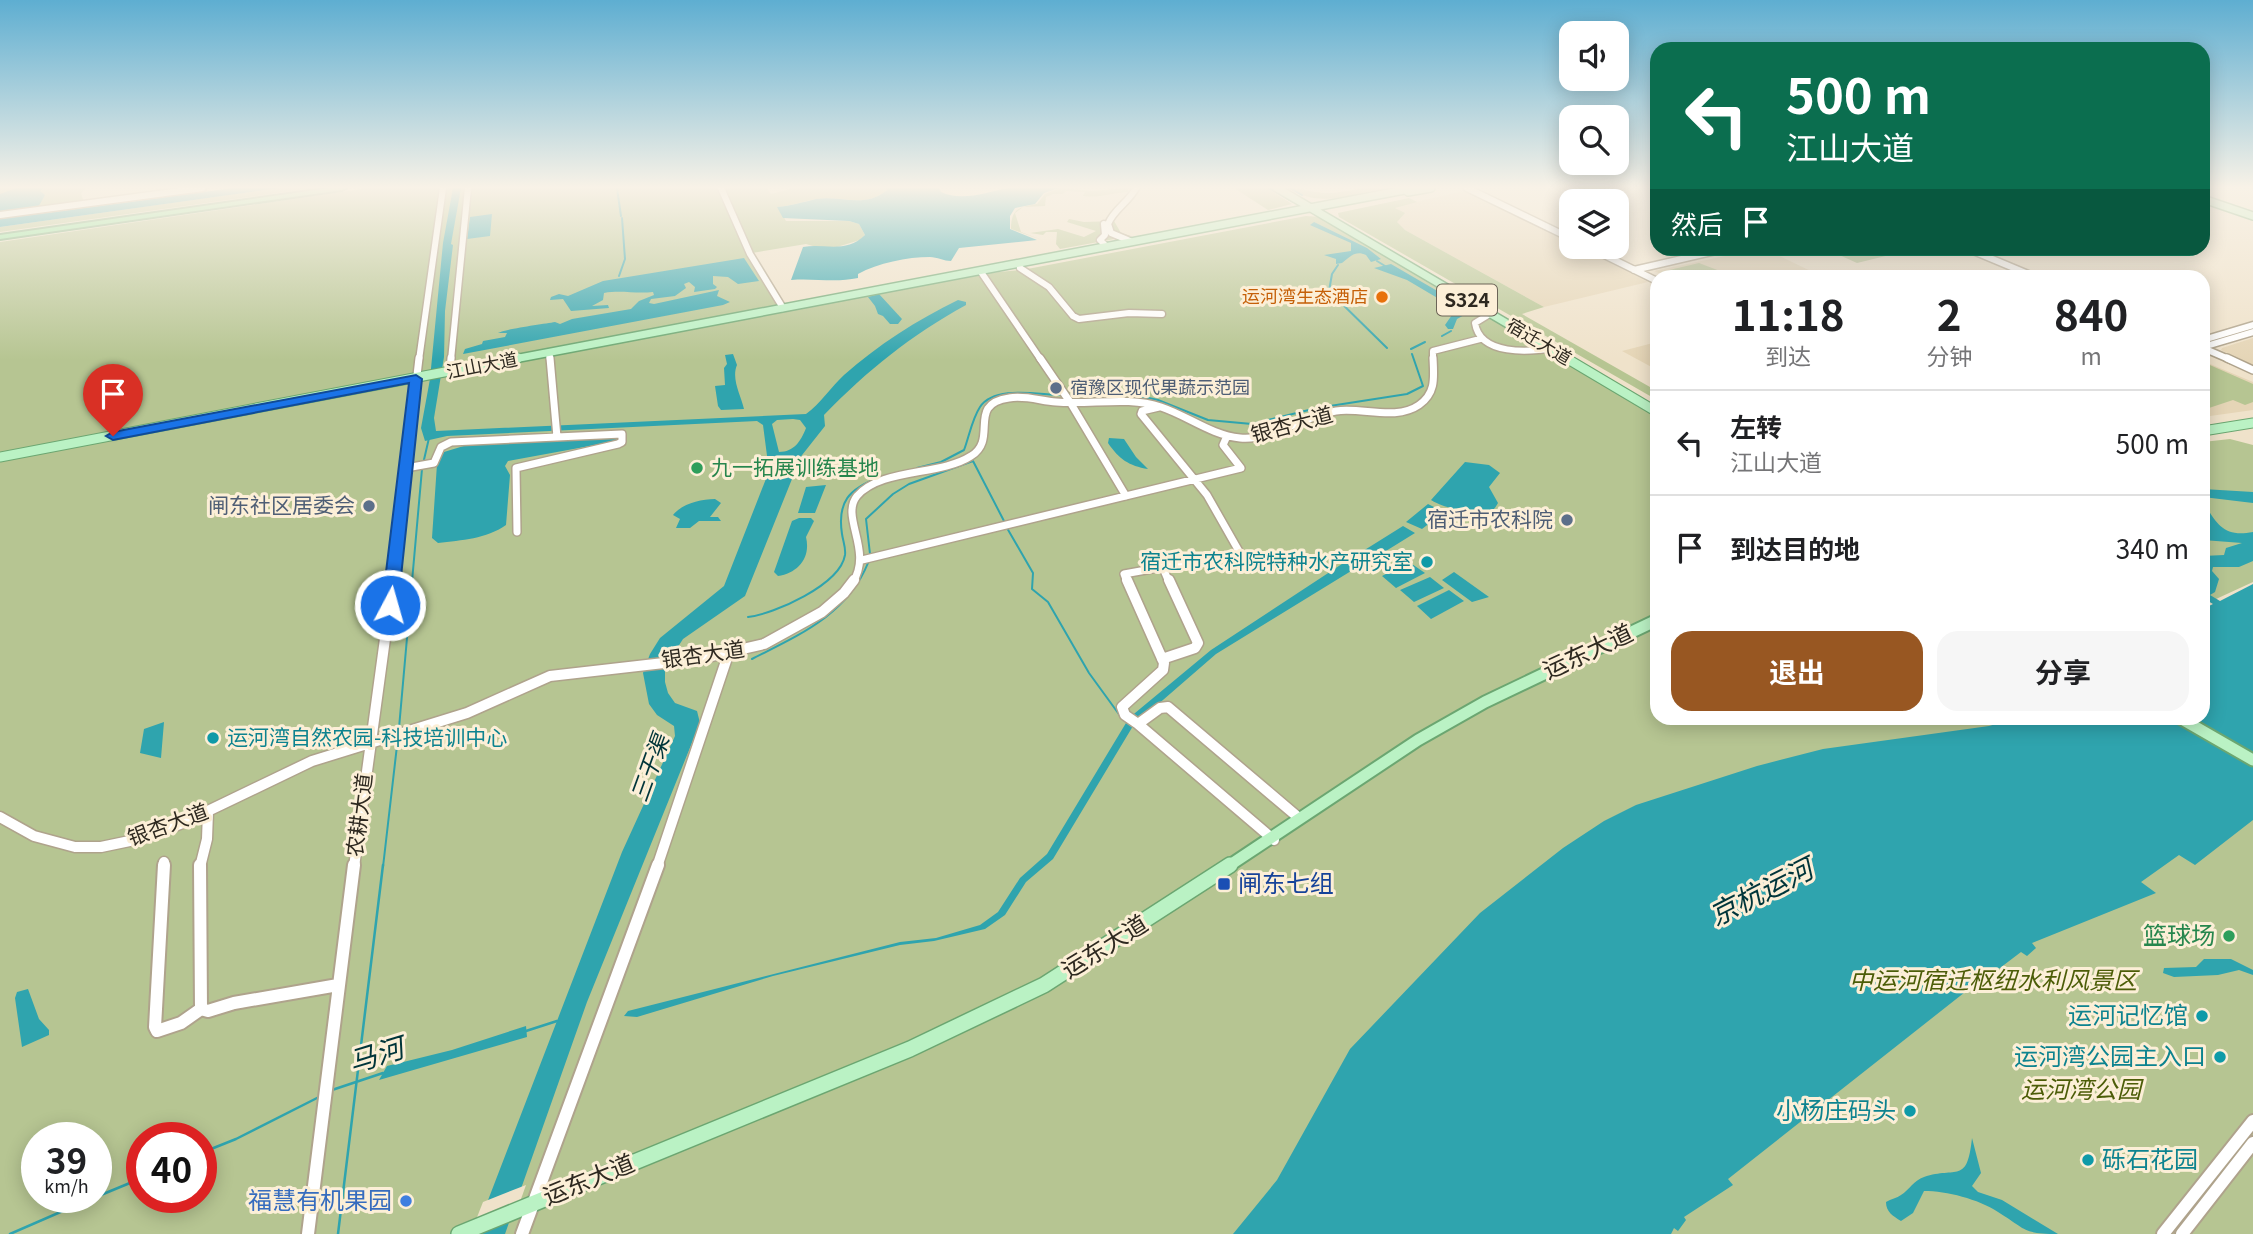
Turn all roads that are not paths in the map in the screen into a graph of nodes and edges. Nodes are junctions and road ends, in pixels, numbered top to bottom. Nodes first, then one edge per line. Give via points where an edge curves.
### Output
1 (435, 246) edge
2 (462, 246) edge
3 (746, 246) edge
4 (1106, 246) edge
5 (1132, 246) edge
6 (1378, 246) edge
7 (1674, 256) edge
8 (1688, 256) edge
9 (1976, 256) edge
10 (1985, 256) edge
11 (1614, 259) edge
12 (1616, 259) edge
13 (1632, 267) junction
14 (1020, 268) junction
15 (2009, 270) edge
16 (2019, 270) edge
17 (981, 272) junction
18 (965, 274) junction
19 (1650, 276) edge
20 (783, 309) junction
21 (1492, 313) junction
22 (1162, 314) dead end
23 (2253, 325) edge
24 (2253, 332) edge
25 (2210, 338) edge
26 (1480, 340) junction
27 (2210, 347) edge
28 (1552, 349) junction
29 (2210, 352) edge
30 (549, 353) junction
31 (449, 372) junction
32 (2253, 372) edge
33 (418, 378) junction
34 (1069, 401) junction
35 (1650, 405) edge
36 (1161, 407) junction
37 (2253, 425) edge
38 (2210, 432) edge
39 (557, 436) junction
40 (1227, 436) junction
41 (0, 457) edge
42 (406, 468) junction
43 (1193, 480) junction
44 (1126, 496) junction
45 (517, 532) dead end
46 (862, 559) junction
47 (1163, 568) junction
48 (1650, 623) edge
49 (1650, 629) edge
50 (728, 655) junction
51 (1162, 659) junction
52 (1138, 724) junction
53 (2192, 725) edge
54 (2203, 725) edge
55 (370, 742) junction
56 (2253, 754) edge
57 (2253, 760) edge
58 (208, 812) junction
59 (0, 817) edge
60 (1299, 818) junction
61 (1273, 839) junction
62 (164, 862) dead end
63 (338, 985) junction
64 (201, 1009) junction
65 (2253, 1121) edge
66 (2253, 1143) edge
67 (528, 1207) junction
68 (308, 1234) edge
69 (459, 1234) edge
70 (522, 1234) edge
71 (2163, 1234) edge
72 (2182, 1234) edge

1 - 33 street, 农耕大道
2 - 31 street
3 - 20 street
4 - 18 main road, 江山大道
5 - 14 main road, 江山大道
6 - 21 main road, 宿迁大道 / S324
7 - 13 street
8 - 13 street
9 - 15 street
10 - 16 street
11 - 13 street
12 - 13 street
13 - 19 street
14 - 17 main road, 江山大道
14 - 22 street via 1052,289 1076,318
17 - 18 main road, 江山大道
17 - 34 street
18 - 20 main road, 江山大道
20 - 30 main road, 江山大道
21 - 26 street via 1475,323
21 - 28 main road, 宿迁大道 / S324
23 - 25 street
24 - 27 street
26 - 28 street, 银杏大道 via 1511,349
26 - 40 street, 银杏大道 via 1433,351 1434,388 1412,409 1336,412 1300,419 1261,437
28 - 35 main road, 宿迁大道 / S324
29 - 32 street
30 - 31 main road, 江山大道
30 - 39 street
31 - 33 main road, 江山大道
33 - 41 main road, 江山大道
33 - 42 street, 农耕大道
34 - 36 street, 银杏大道
34 - 44 street
34 - 46 street, 银杏大道 via 1022,397 997,401 984,414 983,442 971,456 885,480 858,495 851,509
36 - 40 street, 银杏大道
36 - 43 street via 1141,414
37 - 38 main road
39 - 42 street via 450,442 441,447 436,461
39 - 45 street via 620,434 622,442 518,466
40 - 43 street via 1223,444 1241,468
42 - 55 street, 农耕大道
43 - 44 street
43 - 47 street via 1207,495 1240,553
44 - 46 street
46 - 50 street, 银杏大道 via 845,591 819,614 761,646
47 - 51 street via 1198,643
47 - 51 street via 1125,575
48 - 60 main road, 运东大道 via 1485,702
49 - 61 main road, 运东大道 via 1421,744
50 - 55 street, 银杏大道 via 556,674 492,704
50 - 67 street via 660,859
51 - 52 street via 1163,670 1122,707
52 - 60 street via 1168,707
52 - 61 street
53 - 57 main road
54 - 56 main road
55 - 58 street, 银杏大道 via 262,782
55 - 63 street, 农耕大道
58 - 59 street, 银杏大道 via 103,847 72,846 15,830
58 - 64 street via 200,863
60 - 61 main road, 运东大道
61 - 67 main road, 运东大道 via 1167,915 1063,981 976,1026
62 - 64 street via 155,1027 157,1031 166,1029
63 - 64 street
63 - 68 street, 农耕大道
65 - 71 street
66 - 72 street
67 - 69 main road, 运东大道
67 - 70 street

